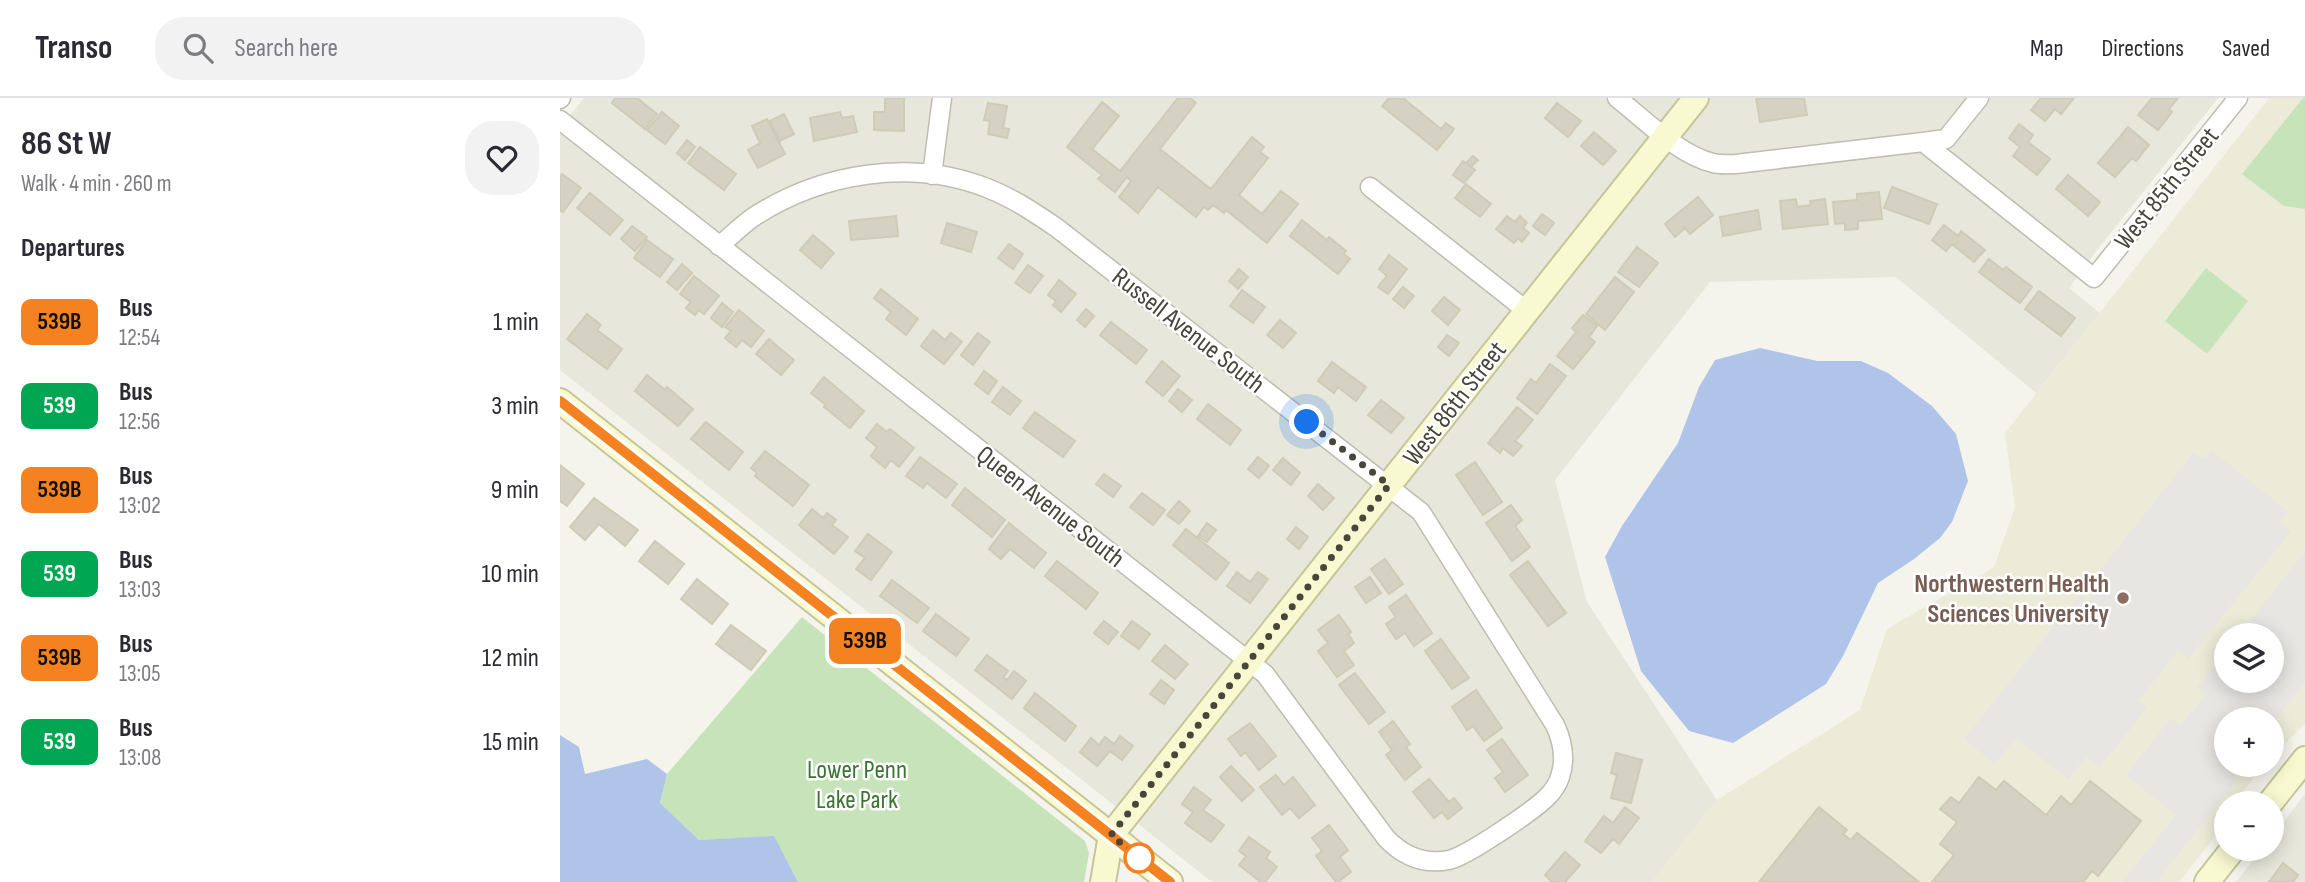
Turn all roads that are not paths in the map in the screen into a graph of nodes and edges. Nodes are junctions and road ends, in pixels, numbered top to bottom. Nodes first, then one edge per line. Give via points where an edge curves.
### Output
1 (942, 98) edge
2 (1617, 98) edge
3 (1696, 98) edge
4 (1979, 98) edge
5 (2238, 98) edge
6 (560, 120) edge
7 (1666, 136) junction
8 (1923, 142) junction
9 (932, 175) junction
10 (1370, 187) dead end
11 (719, 246) junction
12 (1527, 311) junction
13 (560, 401) edge
14 (1389, 485) junction
15 (1249, 661) junction
16 (2305, 759) edge
17 (2280, 791) edge
18 (1516, 820) joint
19 (1111, 835) junction
20 (2224, 861) edge
21 (1103, 882) edge
22 (1170, 882) edge
23 (2207, 882) edge

1 - 9 street
2 - 7 street
3 - 7 street, West 86th Street
4 - 8 street via 1946,139
5 - 8 street, West 85th Street via 2094,278
6 - 11 street, Queen Avenue South
7 - 8 street via 1698,158 1716,164
7 - 12 street, West 86th Street
9 - 11 street, Russell Avenue South via 865,174 824,183 751,219
9 - 14 street, Russell Avenue South via 986,187 1024,205
10 - 12 street
11 - 15 street, Queen Avenue South
12 - 14 street, West 86th Street
13 - 19 street
14 - 15 street, West 86th Street
14 - 18 street, Russell Avenue South via 1433,528 1563,741 1560,778 1550,794
15 - 18 street, Queen Avenue South via 1265,674 1398,851 1415,859 1451,860
15 - 19 street, West 86th Street
16 - 17 street
19 - 21 street, West 86th Street
19 - 22 street
20 - 23 street

